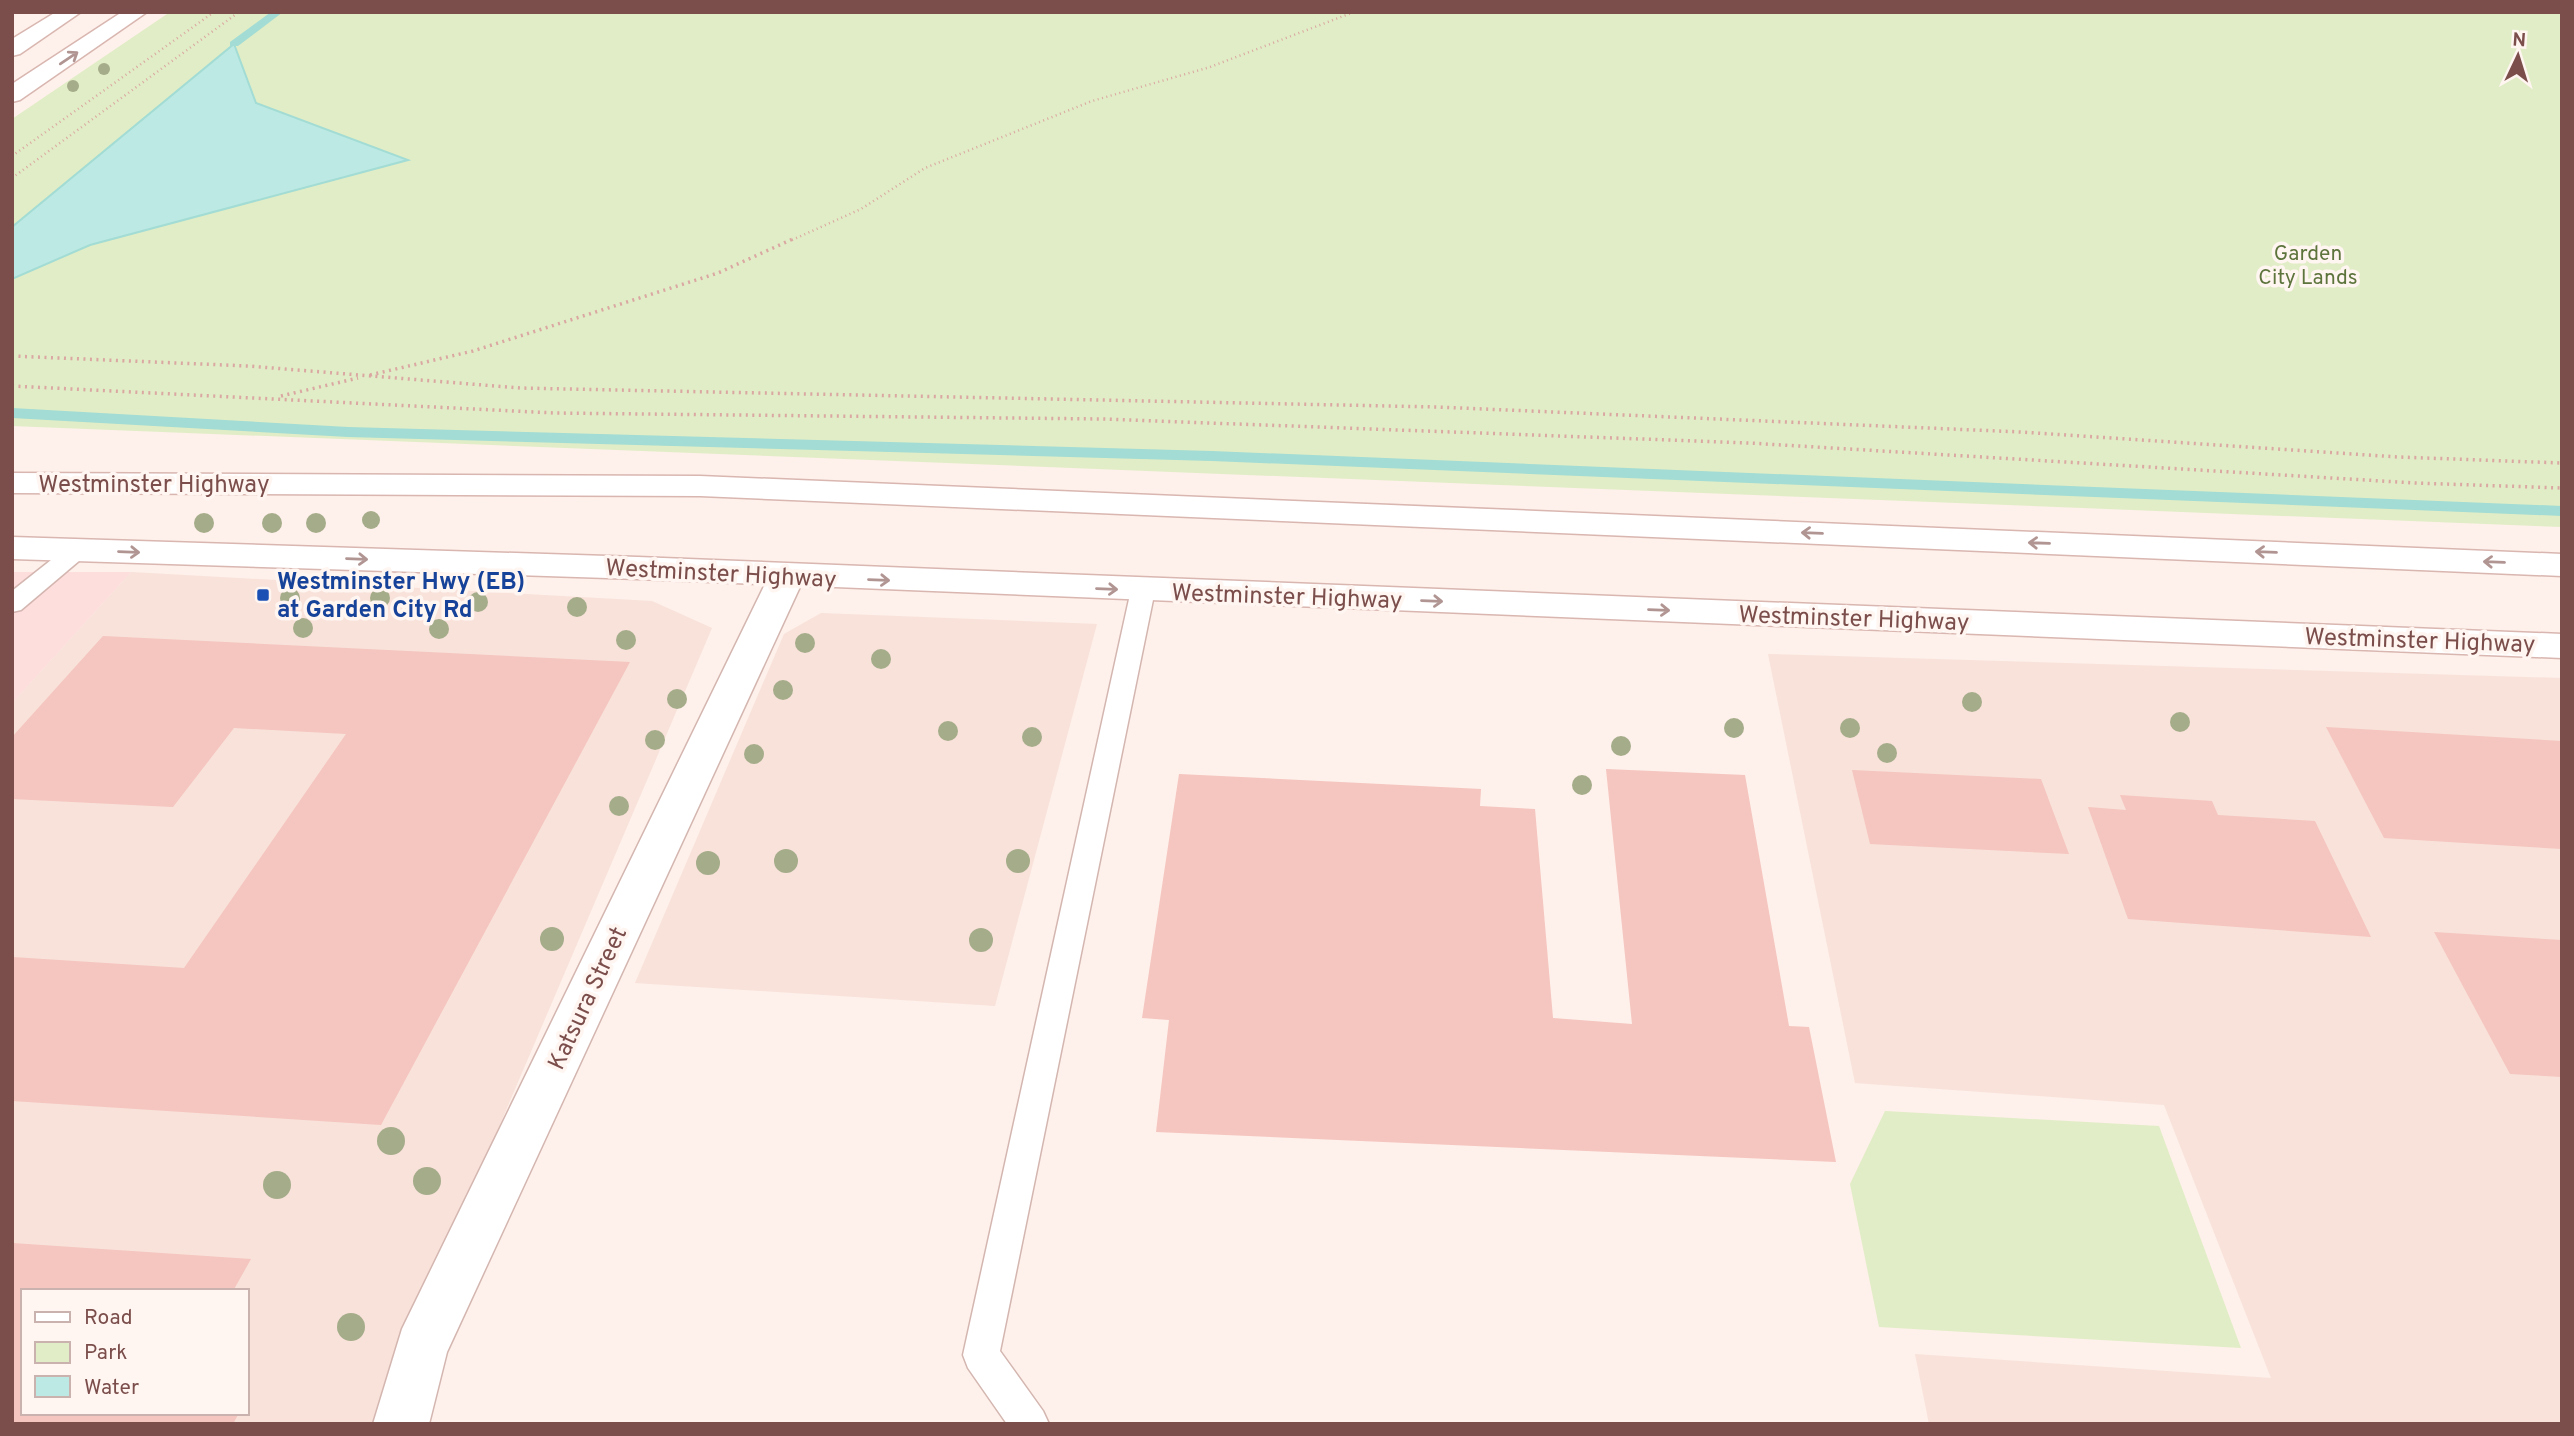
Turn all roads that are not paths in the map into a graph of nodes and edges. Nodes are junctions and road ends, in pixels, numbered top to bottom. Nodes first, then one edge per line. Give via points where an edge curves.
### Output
1 (71, 12) edge
2 (137, 12) edge
3 (12, 49) edge
4 (12, 95) edge
5 (12, 483) edge
6 (12, 548) edge
7 (78, 550) junction
8 (2562, 565) edge
9 (787, 576) junction
10 (1143, 590) junction
11 (12, 604) edge
12 (2562, 646) edge
13 (401, 1424) edge
14 (1030, 1424) edge

1 - 3 main road
4 -> 2 main road
8 -> 5 main road, Westminster Highway via 700,486
6 - 7 main road, Westminster Highway
7 -> 9 main road, Westminster Highway
7 - 11 lane
9 -> 10 main road, Westminster Highway
9 - 13 main road, Katsura Street via 421,1348
10 -> 12 main road, Westminster Highway
10 - 14 lane via 981,1355

